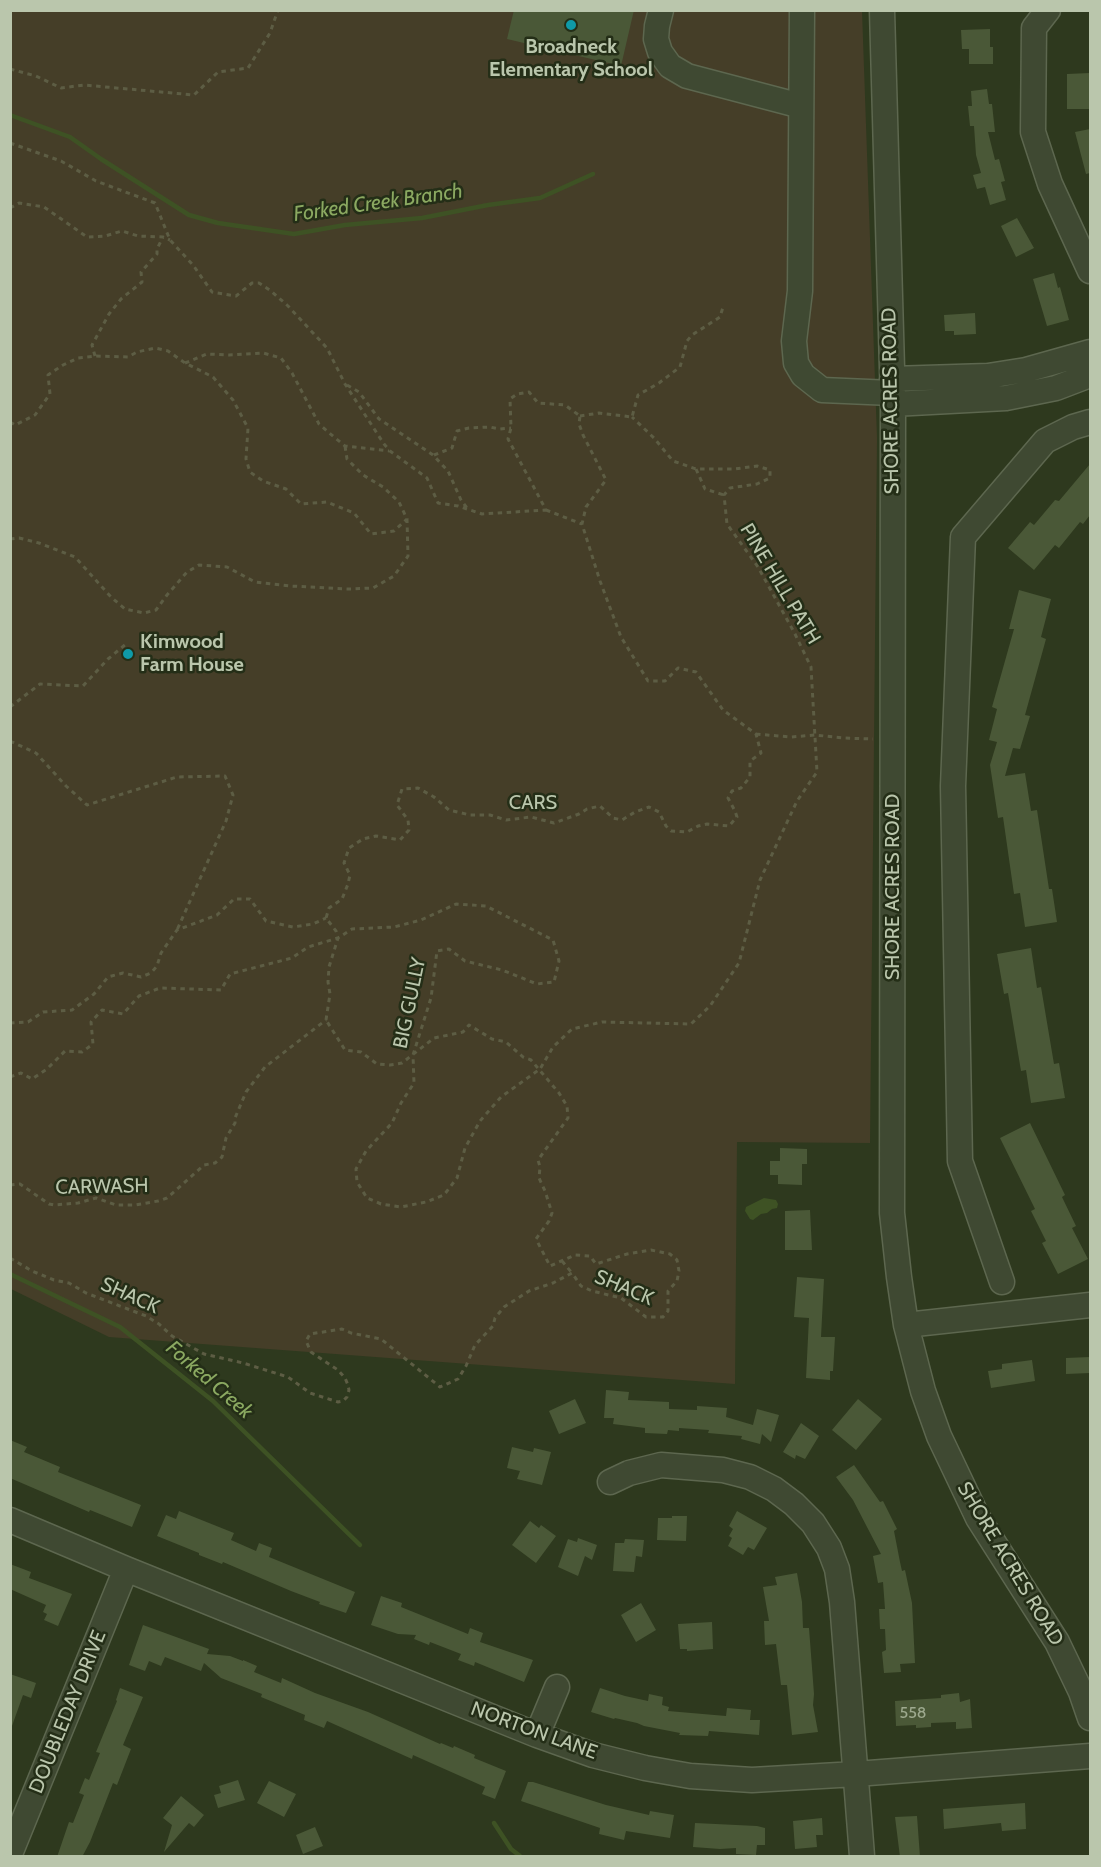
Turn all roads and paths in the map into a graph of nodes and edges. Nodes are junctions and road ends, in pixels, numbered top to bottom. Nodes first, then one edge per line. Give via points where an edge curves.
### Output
1 (278, 10) edge
2 (661, 10) edge
3 (802, 10) edge
4 (882, 10) edge
5 (1048, 10) edge
6 (10, 69) edge
7 (801, 106) junction
8 (10, 143) edge
9 (10, 208) edge
10 (163, 237) junction
11 (170, 240) junction
12 (1090, 271) edge
13 (723, 307) dead end
14 (1090, 352) edge
15 (94, 356) junction
16 (185, 363) junction
17 (1090, 375) edge
18 (345, 384) junction
19 (892, 392) junction
20 (580, 416) junction
21 (632, 417) junction
22 (10, 422) edge
23 (1090, 422) edge
24 (511, 428) junction
25 (345, 446) junction
26 (390, 451) junction
27 (434, 455) junction
28 (696, 469) junction
29 (724, 495) junction
30 (468, 509) junction
31 (546, 510) junction
32 (407, 519) junction
33 (582, 524) junction
34 (10, 539) edge
35 (126, 644) dead end
36 (10, 707) edge
37 (756, 734) junction
38 (815, 735) junction
39 (893, 739) junction
40 (10, 741) edge
41 (326, 918) junction
42 (177, 930) junction
43 (338, 938) junction
44 (326, 1020) junction
45 (10, 1023) edge
46 (413, 1055) junction
47 (540, 1069) junction
48 (10, 1077) edge
49 (10, 1185) edge
50 (10, 1258) edge
51 (561, 1260) junction
52 (572, 1273) junction
53 (1002, 1282) dead end
54 (1090, 1305) edge
55 (906, 1325) junction
56 (610, 1482) dead end
57 (10, 1520) edge
58 (126, 1569) junction
59 (557, 1687) dead end
60 (1090, 1718) edge
61 (537, 1735) junction
62 (1090, 1756) edge
63 (856, 1774) junction
64 (10, 1854) edge
65 (862, 1857) edge

1 - 6 path via 270,33 248,68 218,72 194,95 84,85 61,88
2 - 7 street via 656,39 670,66 687,76
3 - 7 street
4 - 19 street, SHORE ACRES ROAD
5 - 12 street via 1034,28 1034,132 1050,184
7 - 19 street via 796,363 802,375 822,390
8 - 11 path via 155,202
9 - 10 path via 20,203 44,207 87,237 122,231
10 - 11 path
10 - 15 path via 157,254 141,272 142,282 109,314 92,345
11 - 18 path via 212,292 236,296 252,283 271,291 327,348
13 - 21 path via 720,317 692,334 680,367 638,395
14 - 19 street via 1026,370
15 - 16 path via 128,357 155,348 168,351
15 - 22 path via 78,358 48,375 50,394 35,415 15,424
16 - 25 path via 207,354 263,353 281,358 319,424
16 - 32 path via 213,377 233,400 248,428 246,459 250,472 286,489 301,504 327,502 354,513 371,534 394,531
17 - 19 street via 1056,388 1006,398
18 - 26 path
18 - 27 path via 358,392 379,419
19 - 39 street, SHORE ACRES ROAD
20 - 21 path via 599,412
20 - 24 path via 565,405 538,403 529,392 517,394 510,399
20 - 33 path via 583,435 606,480 586,507
21 - 28 path via 673,461
23 - 53 street via 1045,441 963,537 953,786 960,1161
24 - 27 path via 457,431 452,448
24 - 31 path via 508,439
25 - 26 path
25 - 32 path via 346,459 399,502
26 - 30 path via 427,478 438,503
27 - 30 path via 448,471
28 - 29 path via 705,489
28 - 29 path via 757,466 770,470 770,478 730,488
29 - 38 path, PINE HILL PATH via 727,524 758,567 811,667
30 - 31 path via 482,514
31 - 33 path
32 - 34 path via 408,556 394,576 373,588 255,582 227,567 199,565 187,572 156,610 144,613 125,609 75,557 39,543
33 - 37 path via 621,637 648,681 664,681 678,668 696,672 723,710
35 - 36 path via 83,686 40,684
37 - 38 path
37 - 41 path, CARS via 761,753 750,761 750,777 728,798 737,818 729,826 706,824 687,832 671,831 659,812 649,807 622,820 613,818 600,806 554,823 531,817 506,820 449,810 418,788 402,789 397,805 408,820 409,830 400,840 376,836 349,848 344,863 350,874 348,884 342,899 329,908
38 - 39 path
38 - 47 path, PINE HILL PATH via 817,772 797,801 760,880 739,963 710,1006 691,1024 602,1022 572,1029 553,1047
39 - 55 street, SHORE ACRES ROAD via 892,1213
40 - 42 path via 36,753 87,805 177,777 225,776 233,795 226,821
41 - 42 path via 293,927 266,921 250,899 234,899 217,915
41 - 43 path
42 - 45 path via 152,973 108,977 94,994 72,1010 43,1012 28,1022
43 - 44 path via 329,967
43 - 46 path, BIG GULLY via 352,929 394,927 421,920 456,904 486,906 553,940 559,961 554,982 537,984 465,961 448,949 437,951 431,999
43 - 48 path, BIG GULLY via 308,946 292,958 230,974 221,990 160,988 139,996 123,1014 102,1010 91,1022 93,1044 82,1052 65,1051 32,1079 21,1073
44 - 46 path via 345,1050 361,1052 376,1064 402,1063
44 - 49 path, CARWASH via 256,1076 226,1138 222,1157 204,1165 167,1198 135,1205 116,1205 96,1198 54,1205 20,1184
46 - 47 path via 434,1038 463,1032 469,1025 492,1039 506,1042
46 - 47 path, BIG GULLY via 414,1083 392,1123 366,1151 356,1169 357,1182 367,1198 401,1207 444,1195 457,1178 465,1148 480,1121 501,1097
47 - 51 path via 567,1106 568,1118 538,1160 539,1178 552,1213 536,1239 550,1266
50 - 52 path, SHACK via 32,1271 146,1316 204,1354 288,1377 310,1393 338,1402 347,1397 348,1385 338,1370 311,1352 306,1341 310,1335 342,1329 381,1339 440,1387 458,1379 475,1345 504,1307 528,1291
51 - 52 path
51 - 52 path, SHACK via 575,1255 590,1256 596,1264 651,1250 670,1254 677,1260 679,1271 668,1291 668,1311 663,1317 646,1317 621,1299 581,1286
54 - 55 street
55 - 60 street, SHORE ACRES ROAD via 939,1436 978,1518 1057,1641
56 - 63 street via 661,1465 723,1470 774,1489 813,1523 837,1569
57 - 58 street, NORTON LANE
58 - 61 street, NORTON LANE
58 - 64 street, DOUBLEDAY DRIVE
59 - 61 street
61 - 63 street, NORTON LANE via 593,1755 690,1776 752,1780
62 - 63 street, NORTON LANE
63 - 65 street

